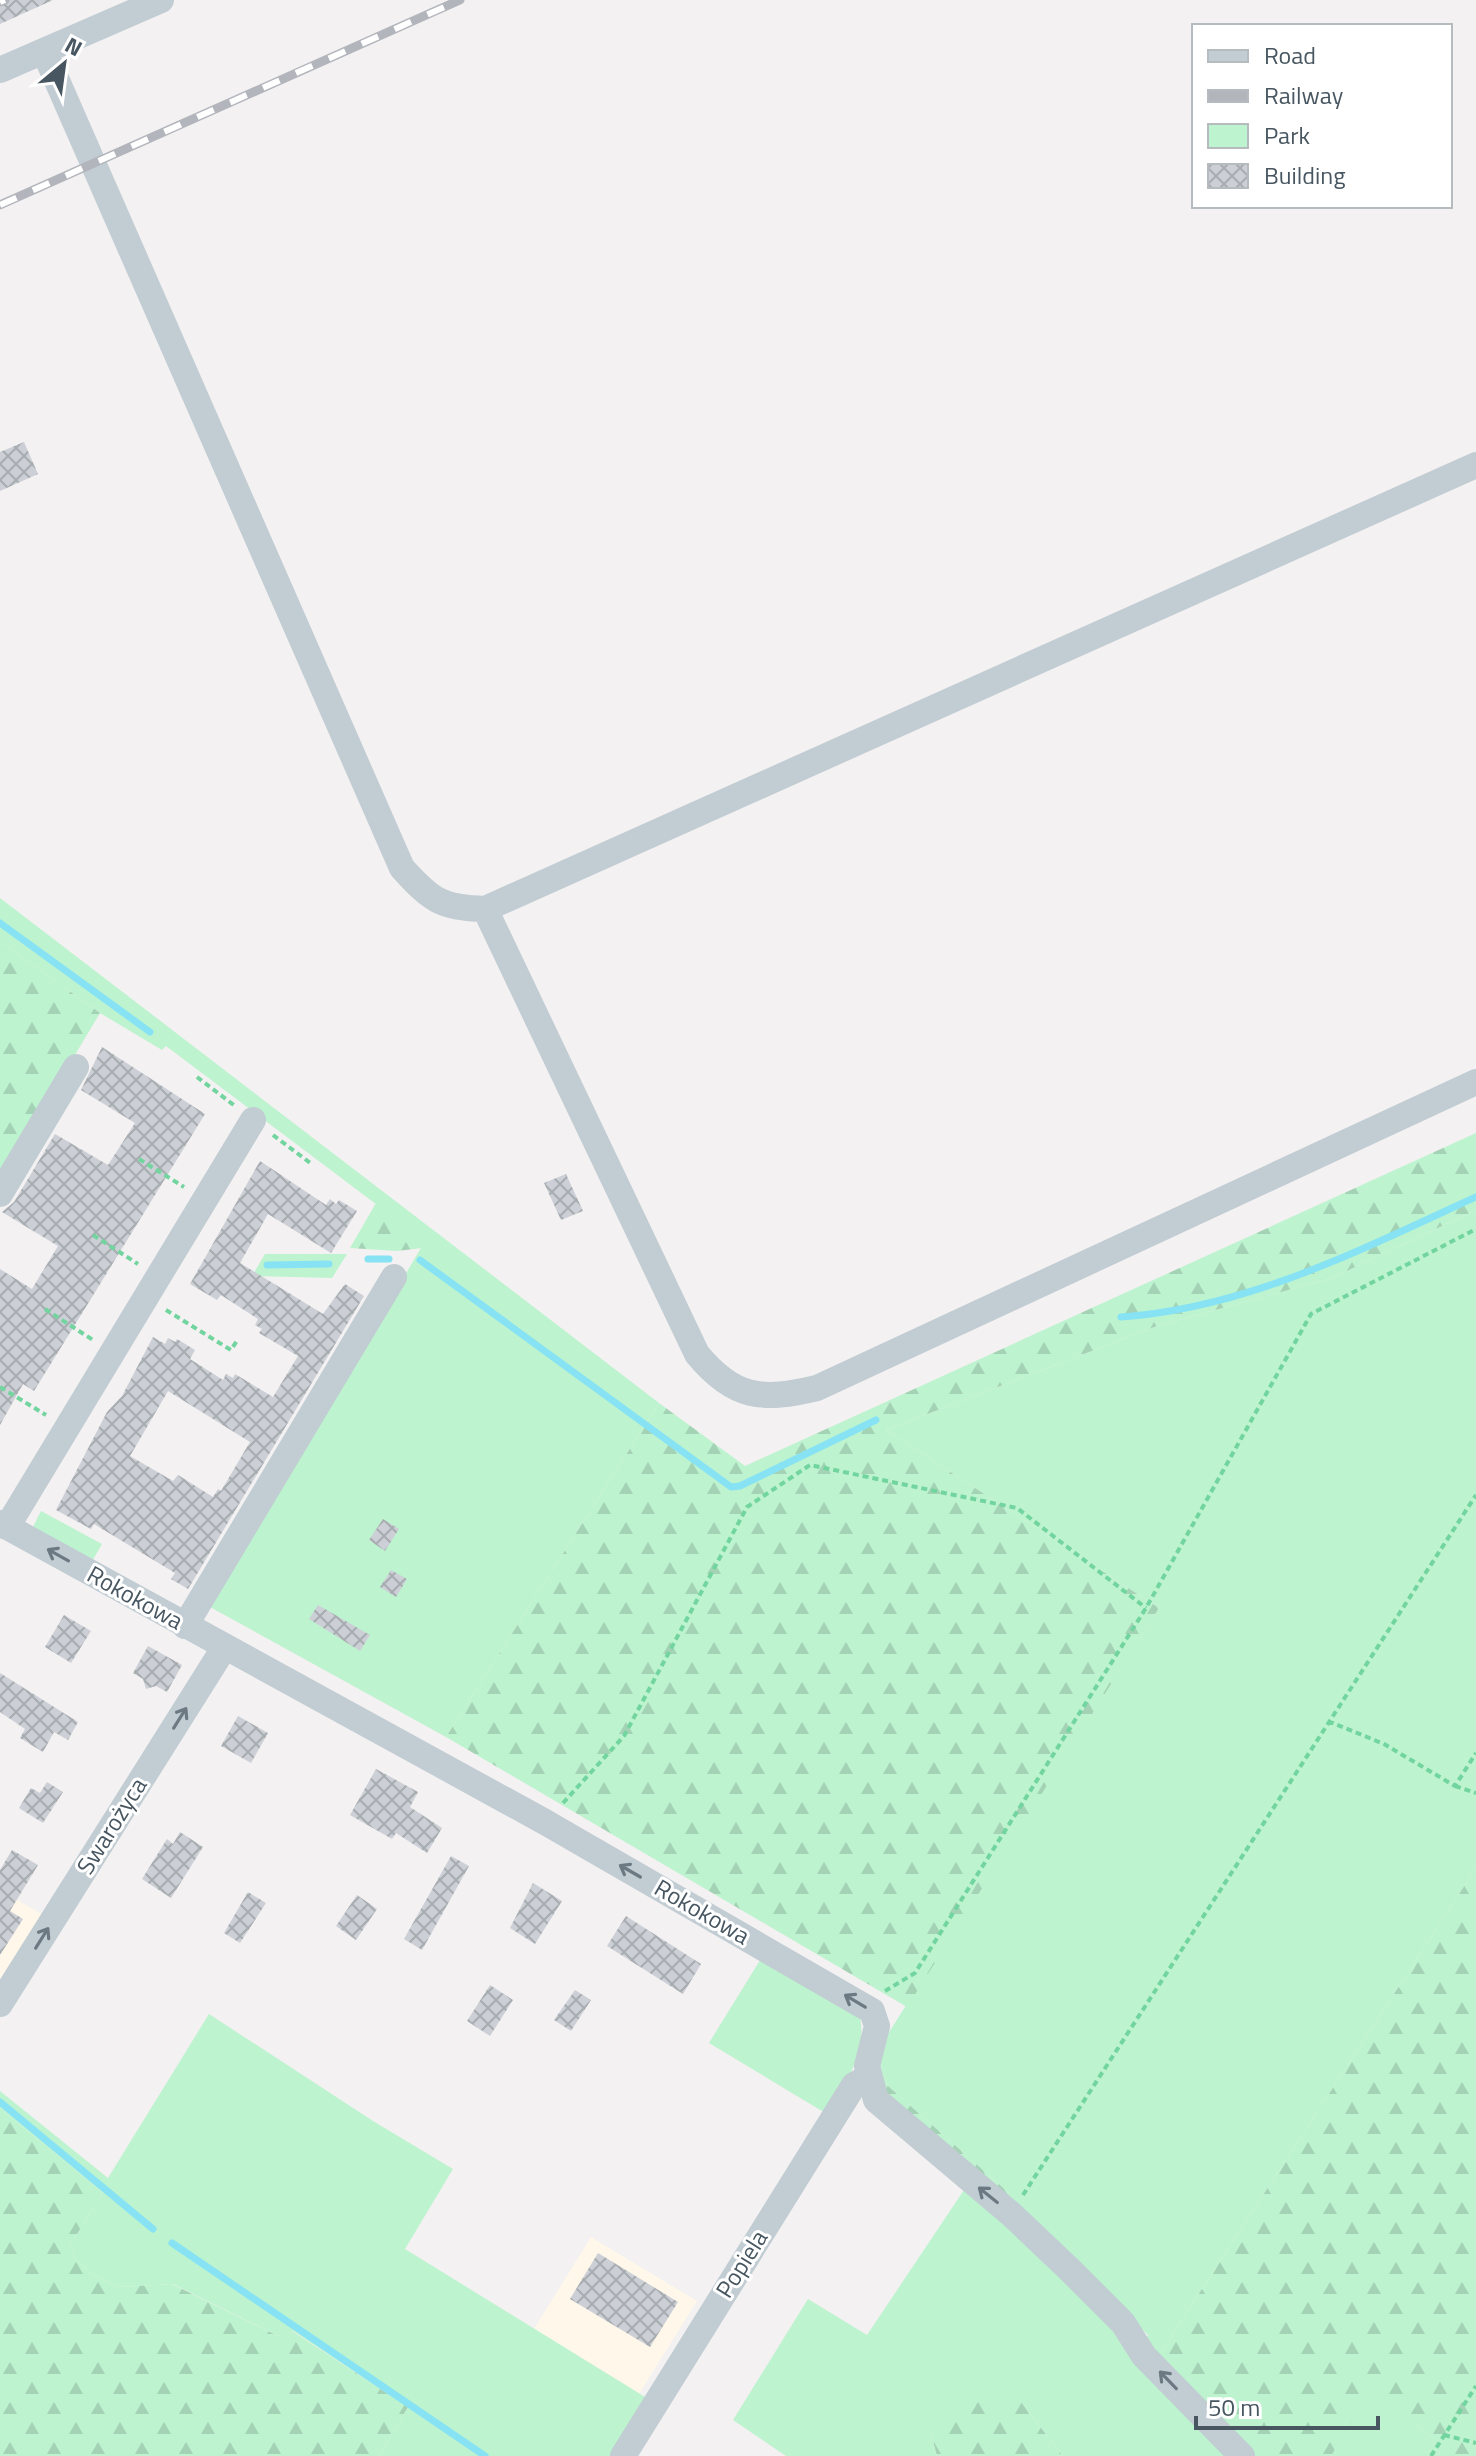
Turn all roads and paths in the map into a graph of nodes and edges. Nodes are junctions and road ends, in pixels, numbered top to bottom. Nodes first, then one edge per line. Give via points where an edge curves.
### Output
1 (161, 0) edge
2 (44, 51) junction
3 (0, 70) edge
4 (1476, 465) edge
5 (485, 909) junction
6 (76, 1067) dead end
7 (1476, 1082) edge
8 (253, 1120) dead end
9 (139, 1159) dead end
10 (0, 1194) edge
11 (206, 1200) junction
12 (1476, 1229) edge
13 (93, 1235) dead end
14 (394, 1277) dead end
15 (153, 1288) junction
16 (45, 1309) dead end
17 (238, 1339) dead end
18 (113, 1352) junction
19 (0, 1387) edge
20 (67, 1428) junction
21 (1476, 1495) edge
22 (3, 1525) edge
23 (1146, 1608) junction
24 (185, 1626) junction
25 (224, 1648) junction
26 (1328, 1721) junction
27 (1476, 1753) edge
28 (1455, 1786) junction
29 (1476, 1793) edge
30 (545, 1822) junction
31 (0, 2004) edge
32 (863, 2005) junction
33 (867, 2078) junction
34 (1011, 2214) junction
35 (1476, 2386) edge
36 (1444, 2435) junction
37 (1476, 2443) edge
38 (623, 2456) edge
39 (1242, 2456) edge
40 (1431, 2456) edge

1 - 2 street
2 - 3 street
2 - 5 street via 402,868 424,892 453,908
4 - 5 street
5 - 7 street via 697,1354 716,1378 745,1393 782,1396 817,1388
6 - 10 street
8 - 11 street
9 - 11 path
11 - 15 street
12 - 23 path via 1311,1314
13 - 15 path
14 - 24 street
15 - 17 path via 231,1350
15 - 18 street
16 - 18 path
18 - 20 street
19 - 20 path
20 - 22 street
21 - 26 path
24 -> 22 street, Rokokowa
23 - 30 path via 1017,1508 810,1465 747,1507 624,1736
23 - 32 path via 915,1973
24 - 25 street, Rokokowa
25 - 30 street, Rokokowa
31 -> 25 street, Swarożyca
26 - 28 path via 1384,1744
26 - 34 path
27 - 28 path
28 - 29 path
32 -> 30 street, Rokokowa
32 - 33 street via 877,2017
34 -> 33 street via 889,2114
33 - 38 street, Popiela via 854,2085
39 -> 34 street via 1144,2356 1123,2323
35 - 36 path
36 - 37 path
36 - 40 path

